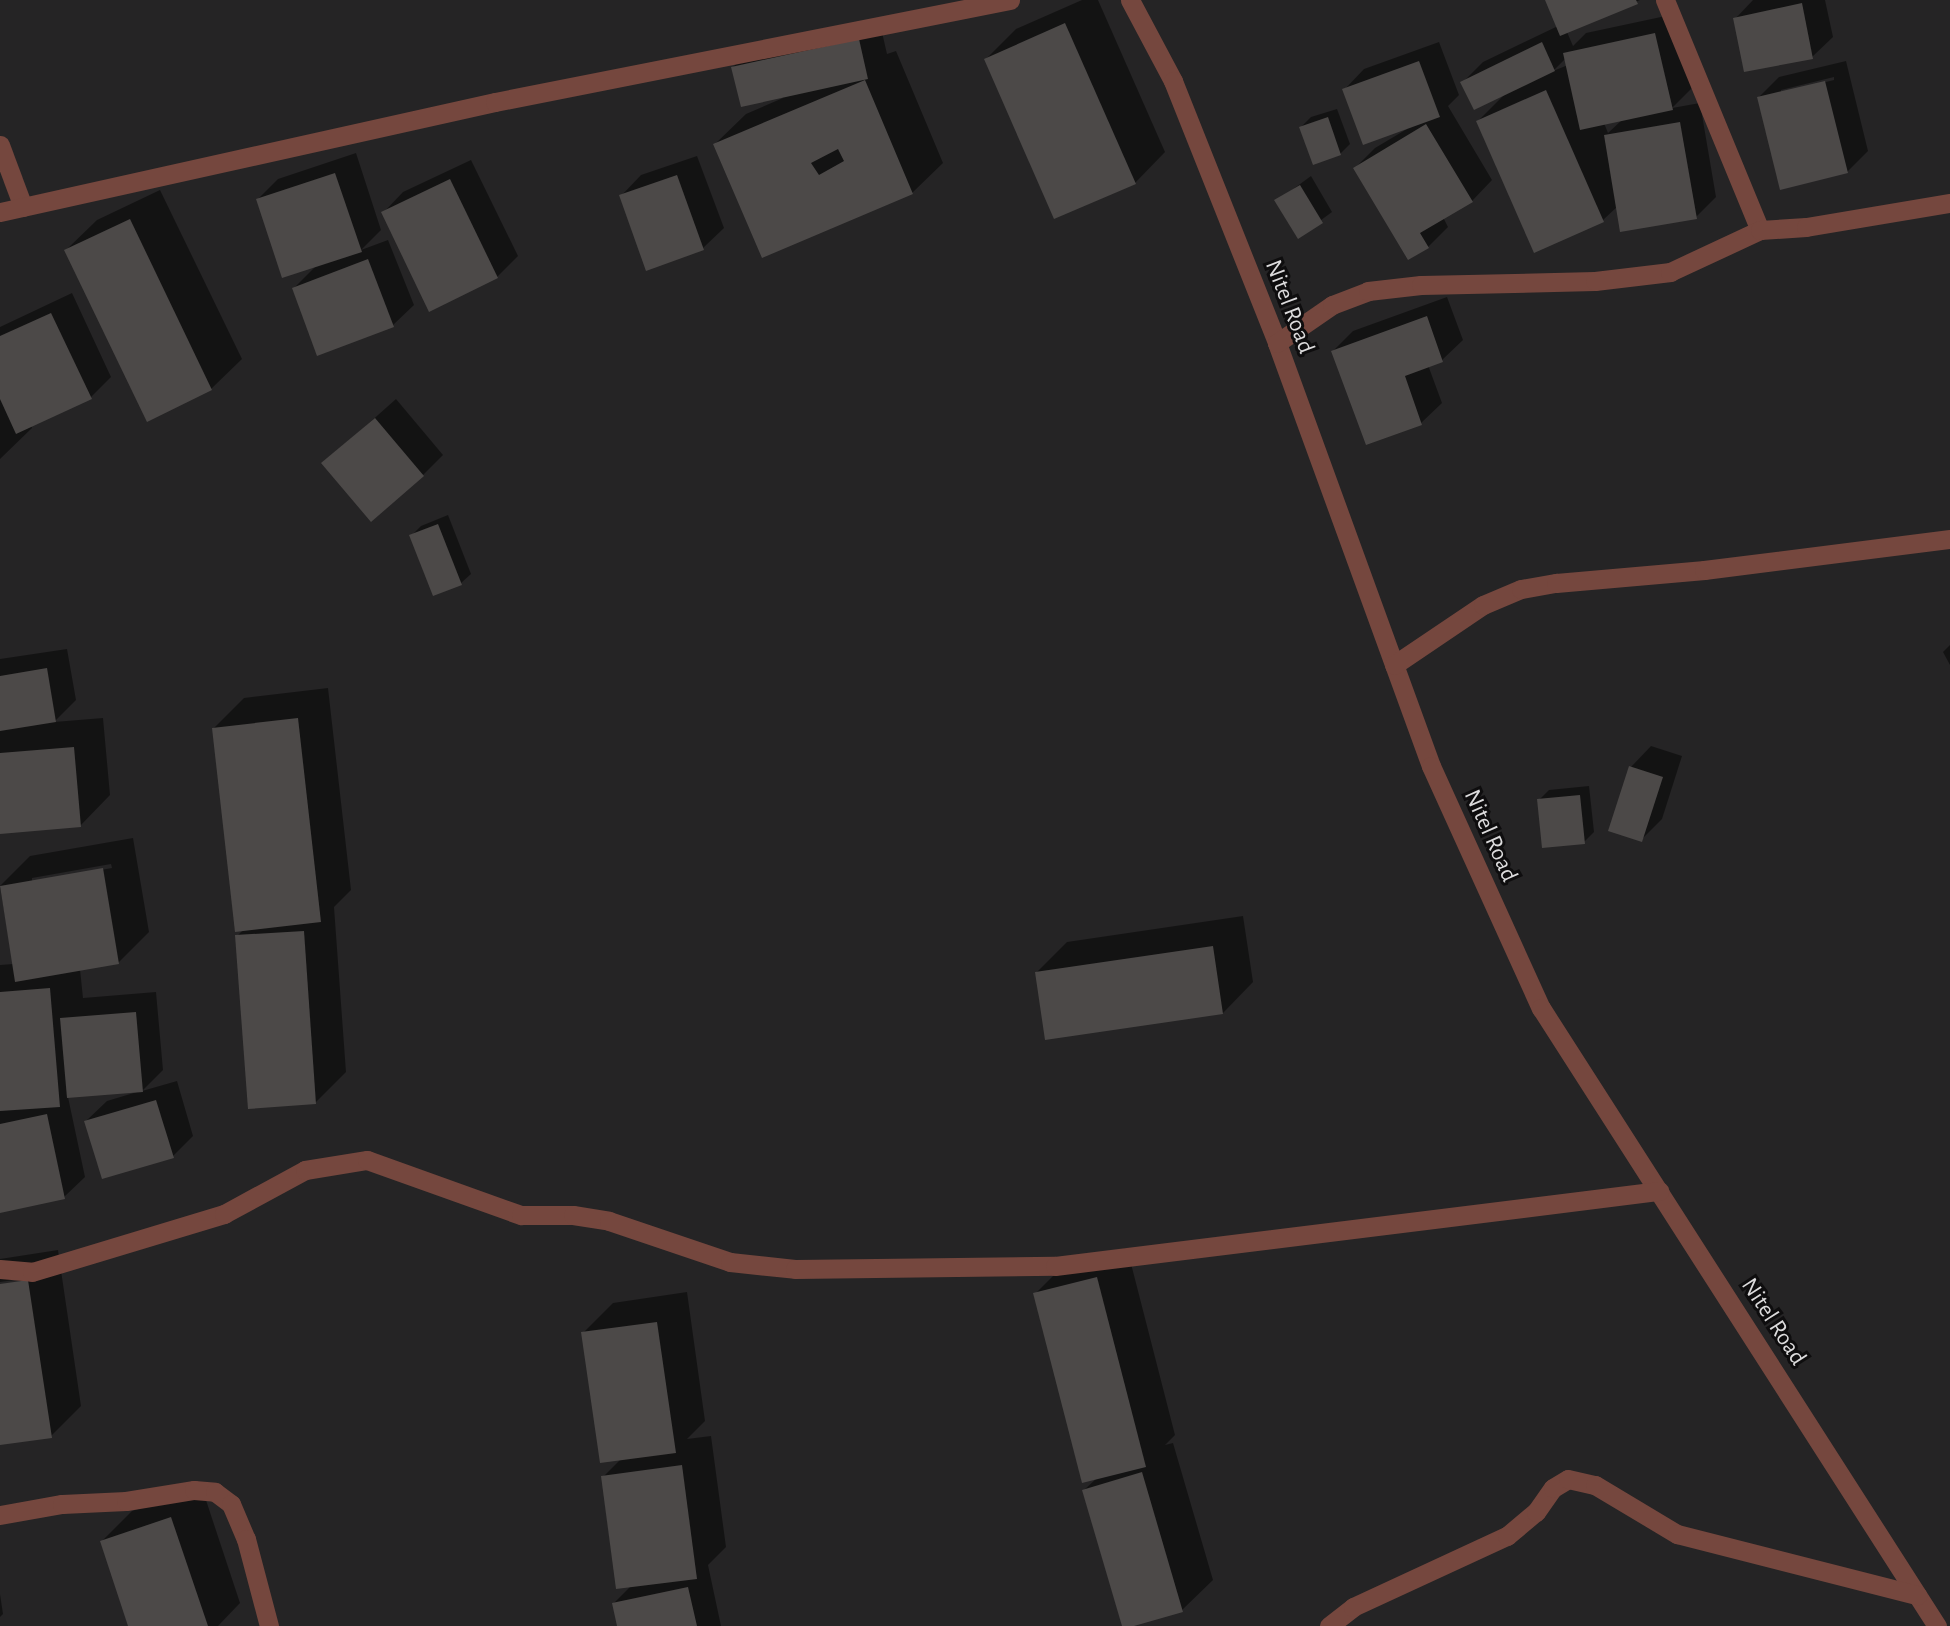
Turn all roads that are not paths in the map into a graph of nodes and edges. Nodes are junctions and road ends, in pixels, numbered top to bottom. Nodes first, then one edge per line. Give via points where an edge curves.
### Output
1 (1010, 0) edge
2 (1130, 0) edge
3 (1665, 0) edge
4 (0, 145) edge
5 (1950, 203) edge
6 (23, 207) junction
7 (0, 212) edge
8 (1760, 230) junction
9 (1277, 343) junction
10 (1950, 539) edge
11 (1394, 665) junction
12 (1659, 1191) junction
13 (0, 1269) edge
14 (0, 1515) edge
15 (1917, 1595) junction
16 (269, 1626) edge
17 (1329, 1626) edge
18 (1937, 1626) edge

1 - 6 street via 495,102
2 - 9 street, Nitel Road via 1173,81
3 - 8 street
4 - 6 street
5 - 8 street via 1806,227
6 - 7 street
8 - 9 street via 1670,272 1595,281 1421,285 1368,291 1332,305
9 - 11 street, Nitel Road
10 - 11 street via 1521,589 1483,605
11 - 12 street, Nitel Road via 1431,765 1541,1008
12 - 13 street via 1055,1266 795,1269 730,1262 609,1221 573,1215 521,1215 367,1160 305,1170 224,1214 32,1272
12 - 15 street, Nitel Road
14 - 16 street via 62,1504 126,1502 194,1490 215,1492 231,1504 246,1539
15 - 17 street via 1689,1538 1595,1485 1568,1479 1553,1488 1535,1512 1507,1536 1353,1607
15 - 18 street, Nitel Road

